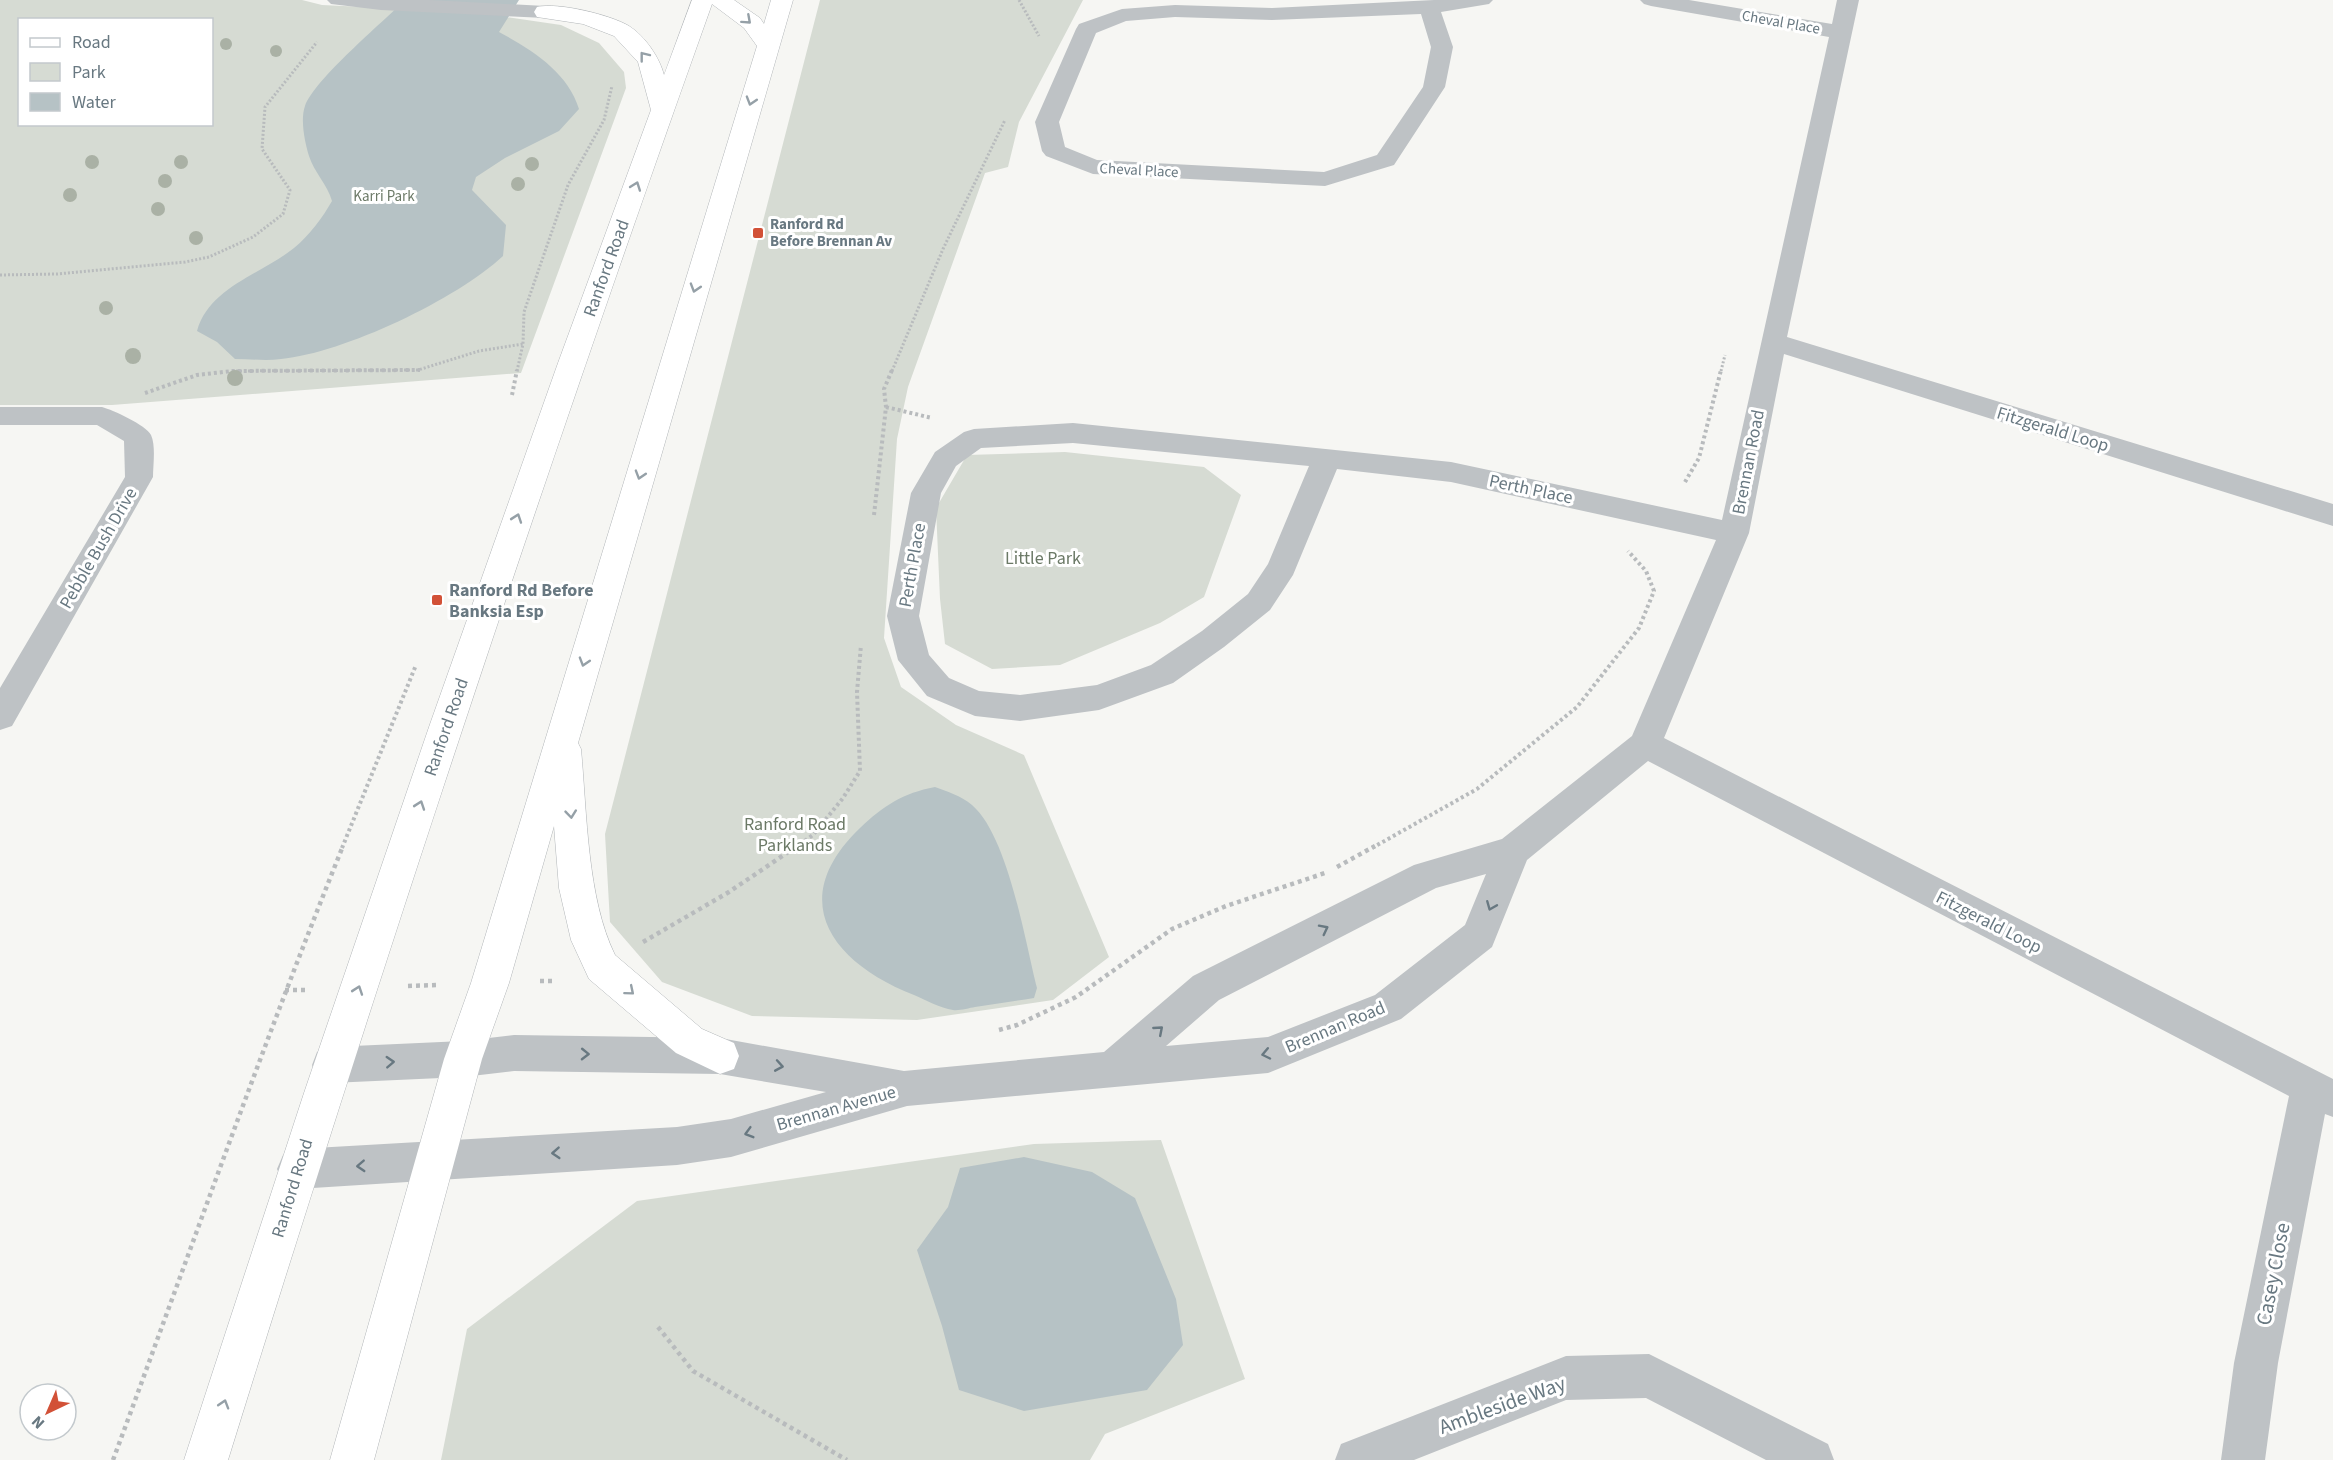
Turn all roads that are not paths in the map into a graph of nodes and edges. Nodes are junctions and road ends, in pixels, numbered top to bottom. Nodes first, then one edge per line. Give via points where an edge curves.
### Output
1 (338, 0) edge
2 (703, 0) edge
3 (720, 0) edge
4 (782, 0) edge
5 (1482, 0) edge
6 (1651, 0) edge
7 (1848, 0) edge
8 (1429, 7) junction
9 (545, 12) joint
10 (1840, 32) junction
11 (768, 45) junction
12 (663, 111) junction
13 (1773, 342) junction
14 (0, 416) edge
15 (1327, 458) junction
16 (2333, 515) edge
17 (1734, 533) junction
18 (0, 717) edge
19 (562, 735) junction
20 (1645, 744) junction
21 (1513, 851) junction
22 (720, 1056) junction
23 (463, 1059) junction
24 (332, 1065) junction
25 (1114, 1068) junction
26 (907, 1088) junction
27 (2321, 1094) edge
28 (435, 1161) junction
29 (297, 1169) junction
30 (206, 1460) edge
31 (352, 1460) edge
32 (1357, 1460) edge
33 (1812, 1460) edge
34 (2243, 1460) edge

1 - 9 street
2 - 12 main road, Ranford Road
3 -> 11 main road via 752,23
4 - 11 main road
5 - 8 street, Cheval Place
6 - 10 street, Cheval Place
7 - 10 street, Brennan Road
8 - 8 street, Cheval Place via 1272,14 1175,10 1122,15 1087,29 1047,122 1054,151 1093,167 1325,179 1386,160 1434,87 1442,47
12 -> 9 main road via 649,60 622,31 587,18
10 - 13 street, Brennan Road
11 -> 19 main road
24 -> 12 main road, Ranford Road via 509,540
13 - 16 street, Fitzgerald Loop
13 - 17 street, Brennan Road
14 - 18 street, Pebble Bush Drive via 102,416 138,437 139,477
15 - 15 street, Perth Place via 1073,433 974,439 945,459 926,493 903,616 914,660 938,687 975,703 1020,708 1099,697 1162,674 1259,602 1282,567
15 - 17 street, Perth Place via 1451,472
17 - 20 street, Brennan Road
19 -> 22 main road via 577,888 589,940 602,967 689,1041
19 - 23 main road via 490,983
20 - 21 street, Brennan Road
20 - 27 street, Fitzgerald Loop
25 -> 21 street, Brennan Road via 1206,988 1427,876
21 -> 25 street, Brennan Road via 1479,936 1388,1007 1268,1055
23 -> 22 street, Brennan Avenue via 514,1053
22 -> 26 street, Brennan Avenue
24 -> 23 street, Brennan Avenue
23 - 28 main road
24 - 29 main road, Ranford Road
25 - 26 street, Brennan Road
26 -> 28 street, Brennan Avenue via 731,1138 677,1146
27 - 34 street, Casey Close via 2256,1363
28 -> 29 street, Brennan Avenue
28 - 31 main road
30 -> 29 main road, Ranford Road
32 - 33 street, Ambleside Way via 1566,1378 1649,1376

